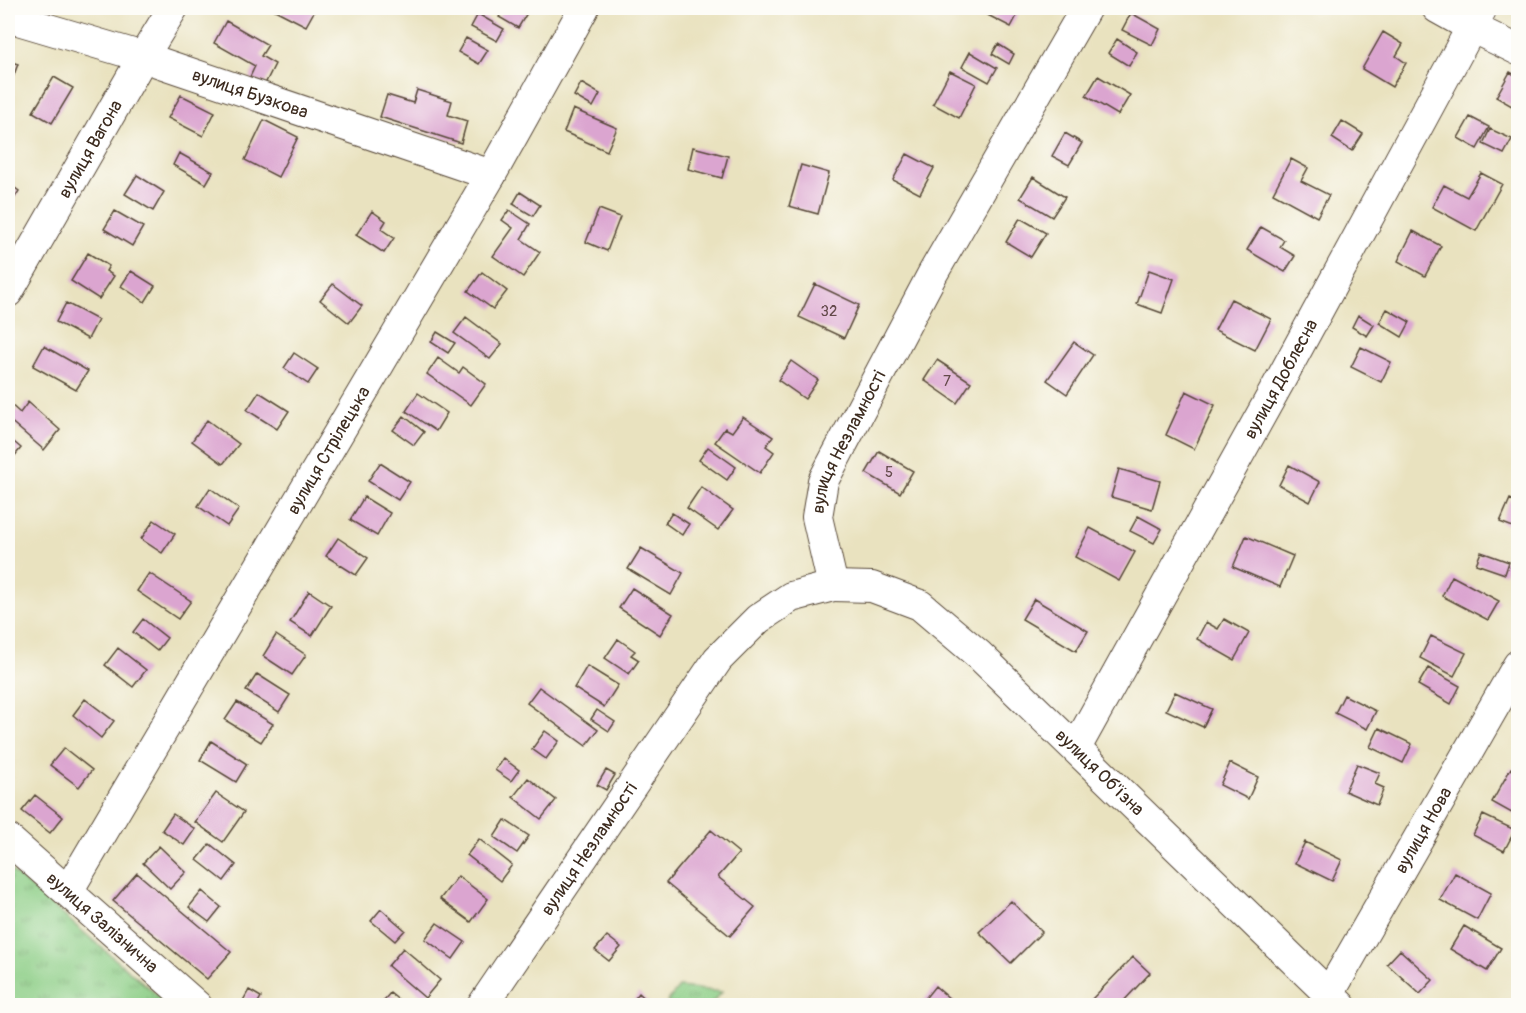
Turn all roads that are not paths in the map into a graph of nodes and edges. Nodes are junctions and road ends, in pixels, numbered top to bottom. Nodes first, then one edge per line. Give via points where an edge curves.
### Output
1 (173, 8) edge
2 (584, 8) edge
3 (1086, 8) edge
4 (1437, 8) edge
5 (8, 17) edge
6 (1477, 17) edge
7 (1518, 50) edge
8 (143, 57) junction
9 (491, 175) junction
10 (8, 292) edge
11 (833, 586) junction
12 (1518, 665) edge
13 (1076, 748) junction
14 (8, 839) edge
15 (68, 891) junction
16 (1335, 1000) edge
17 (197, 1005) edge
18 (482, 1005) edge

1 - 8 street, вулиця Вагона
2 - 9 street, вулиця Стрілецька
3 - 11 street, вулиця Незламності via 933,273 823,481 817,517
4 - 6 street
5 - 8 street, вулиця Бузкова
6 - 7 street
6 - 13 street, вулиця Доблесна
8 - 9 street, вулиця Бузкова
8 - 10 street, вулиця Вагона
9 - 15 street, вулиця Стрілецька
11 - 13 street, вулиця Об'їзна via 872,587 920,605 979,655
11 - 18 street, вулиця Незламності via 791,597 758,619 718,659
12 - 16 street, вулиця Нова
13 - 16 street, вулиця Об'їзна
14 - 15 street, вулиця Залізнична
15 - 17 street, вулиця Залізнична

